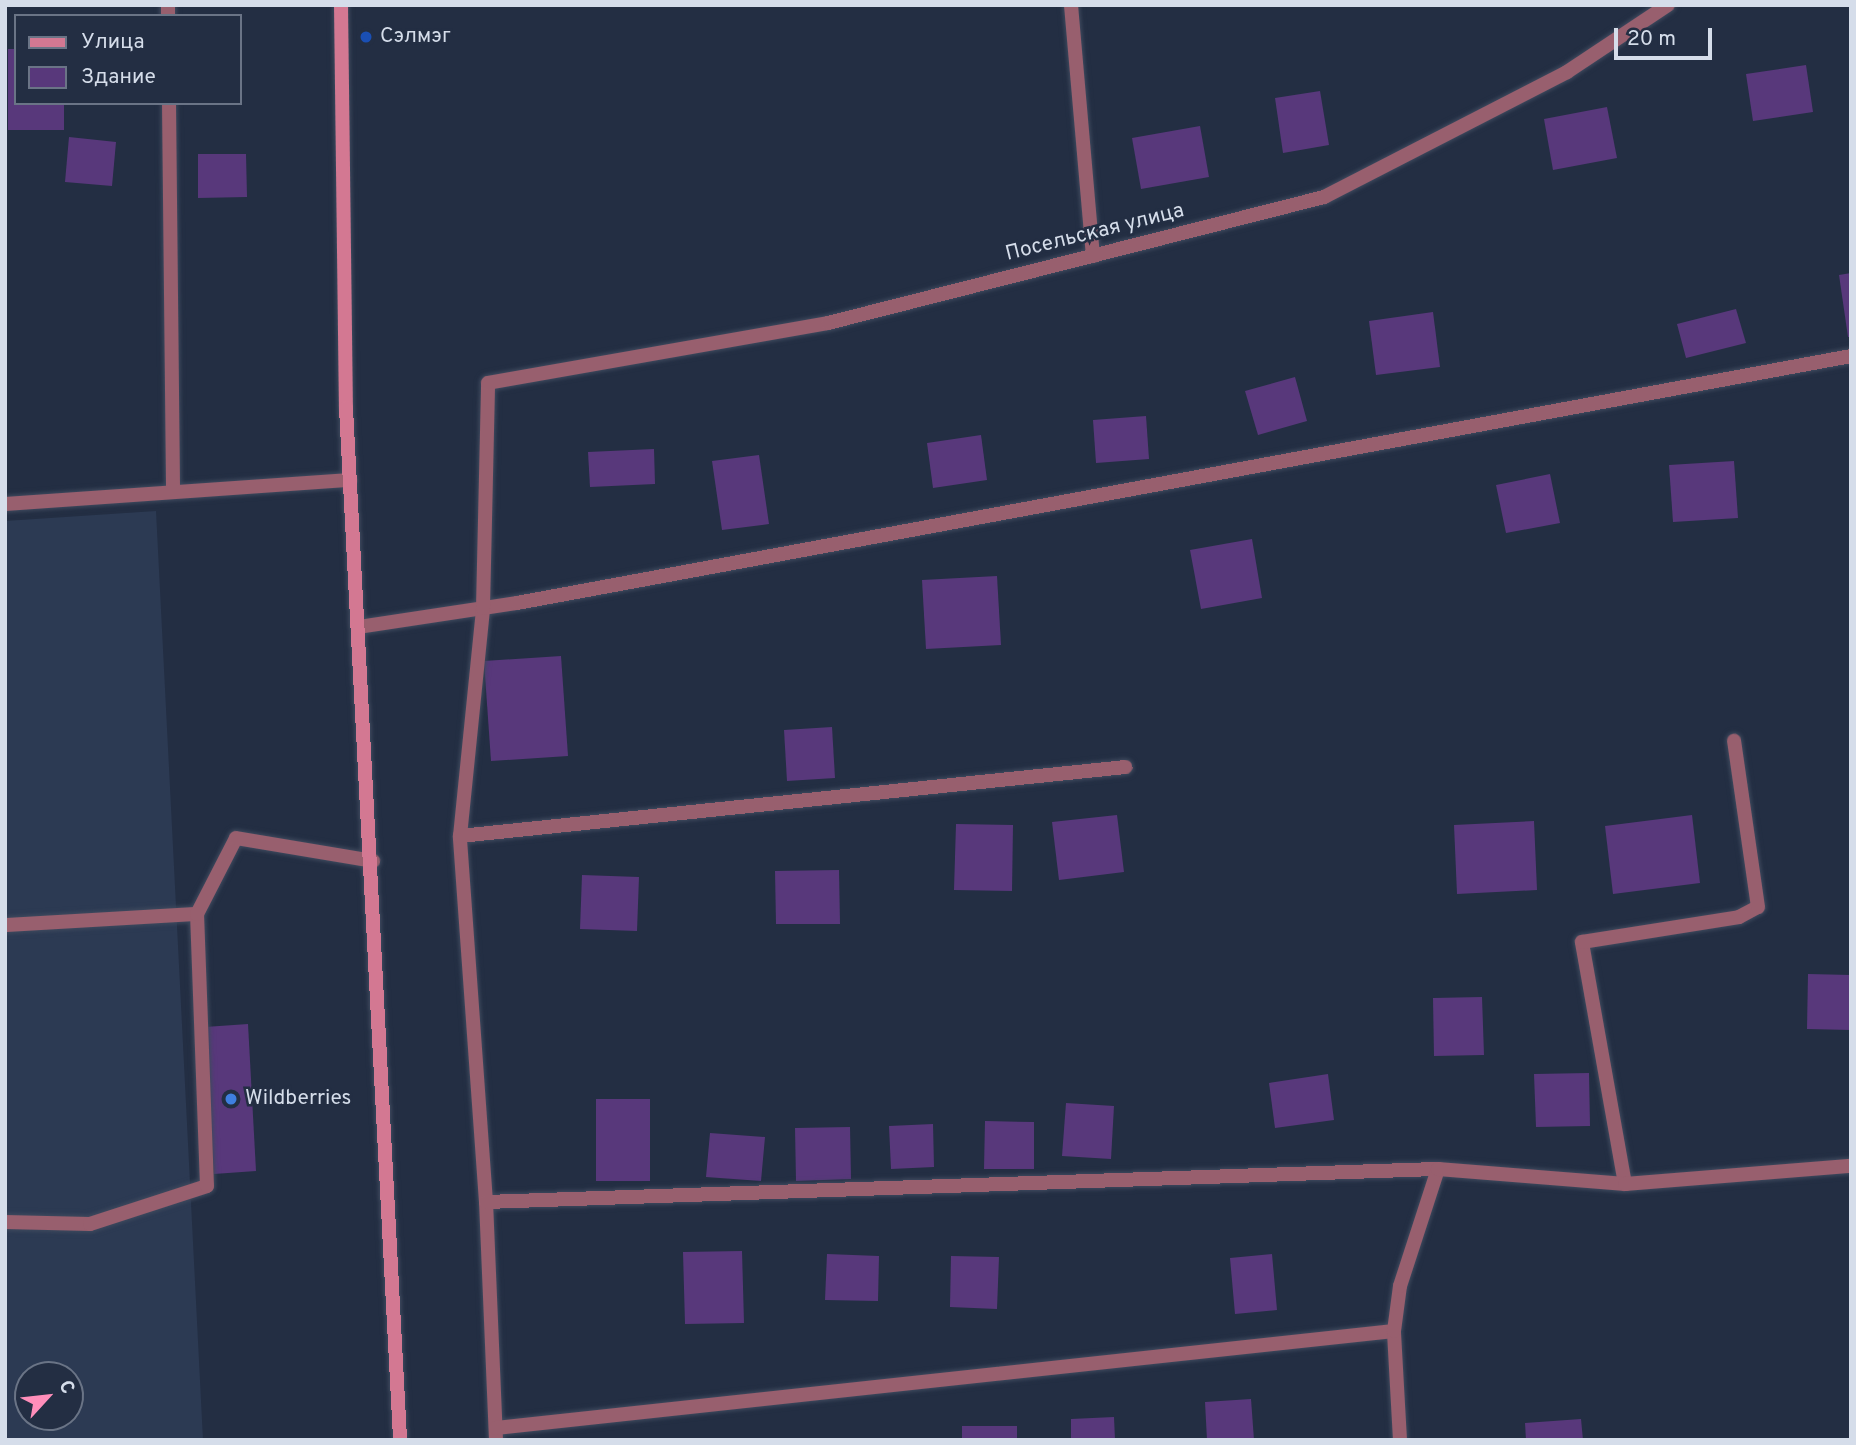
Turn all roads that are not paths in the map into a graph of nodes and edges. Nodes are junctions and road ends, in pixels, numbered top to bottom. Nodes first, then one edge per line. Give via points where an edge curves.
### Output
1 (341, 5) edge
2 (1071, 5) edge
3 (1668, 5) edge
4 (169, 105) edge
5 (1093, 256) junction
6 (1851, 356) edge
7 (350, 480) junction
8 (173, 489) junction
9 (5, 504) edge
10 (483, 608) junction
11 (358, 627) junction
12 (1734, 741) dead end
13 (1125, 767) dead end
14 (460, 836) junction
15 (373, 860) junction
16 (197, 915) junction
17 (5, 925) edge
18 (1851, 1166) edge
19 (1438, 1169) junction
20 (1625, 1184) junction
21 (486, 1202) junction
22 (5, 1222) edge
23 (1394, 1331) junction
24 (496, 1434) edge
25 (400, 1440) edge
26 (1401, 1440) edge

1 - 7 main road
2 - 5 street
3 - 5 street, Посельская улица via 1567,72 1324,197
4 - 8 street
5 - 10 street, Посельская улица via 828,323 488,383
6 - 10 street
7 - 8 street
7 - 11 main road
8 - 9 street
10 - 11 street
10 - 14 street
11 - 15 main road
12 - 20 street via 1758,907 1739,917 1582,942
13 - 14 street
14 - 21 street
15 - 16 street via 236,838
15 - 25 main road
16 - 17 street
16 - 22 street via 207,1186 90,1224
18 - 20 street
19 - 20 street
19 - 21 street
19 - 23 street via 1400,1286
21 - 24 street
23 - 24 street
23 - 26 street

